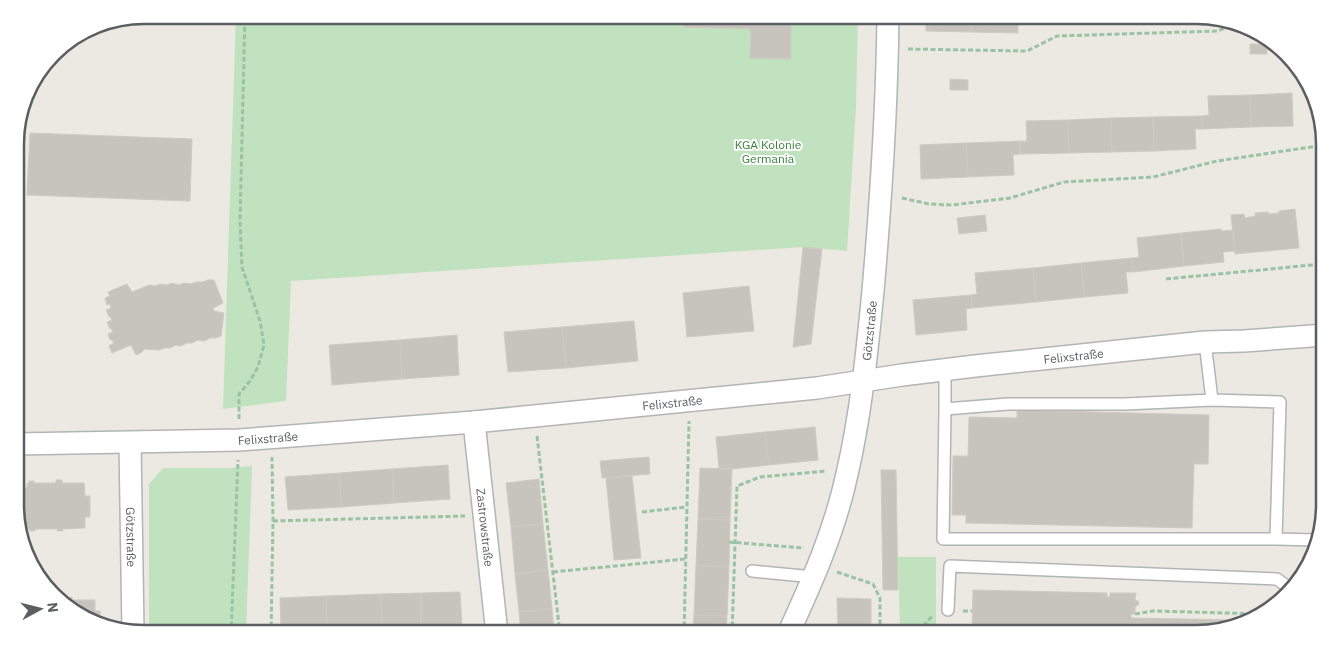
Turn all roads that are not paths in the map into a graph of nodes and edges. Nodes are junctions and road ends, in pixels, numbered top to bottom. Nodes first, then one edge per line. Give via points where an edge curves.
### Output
1 (888, 24) edge
2 (1316, 335) edge
3 (1205, 342) junction
4 (945, 370) junction
5 (864, 381) junction
6 (1212, 400) junction
7 (945, 409) junction
8 (474, 422) junction
9 (130, 443) junction
10 (24, 444) edge
11 (1276, 539) junction
12 (1311, 540) edge
13 (819, 564) junction
14 (752, 571) dead end
15 (1285, 585) edge
16 (948, 610) dead end
17 (133, 624) edge
18 (496, 625) edge
19 (792, 625) edge

1 - 5 street, Götzstraße via 881,196
2 - 3 street, Felixstraße
3 - 4 street, Felixstraße
3 - 6 lane
4 - 5 street, Felixstraße
4 - 7 lane
5 - 8 street, Felixstraße
5 - 13 street, Götzstraße via 848,475
6 - 7 lane via 1008,404
6 - 11 lane via 1280,402
7 - 11 lane via 943,539
8 - 9 street, Felixstraße via 239,440
8 - 18 street, Zastrowstraße
9 - 10 street, Felixstraße
9 - 17 street, Götzstraße
11 - 12 lane
13 - 14 lane
13 - 19 street, Götzstraße
15 - 16 lane via 1277,579 950,566

